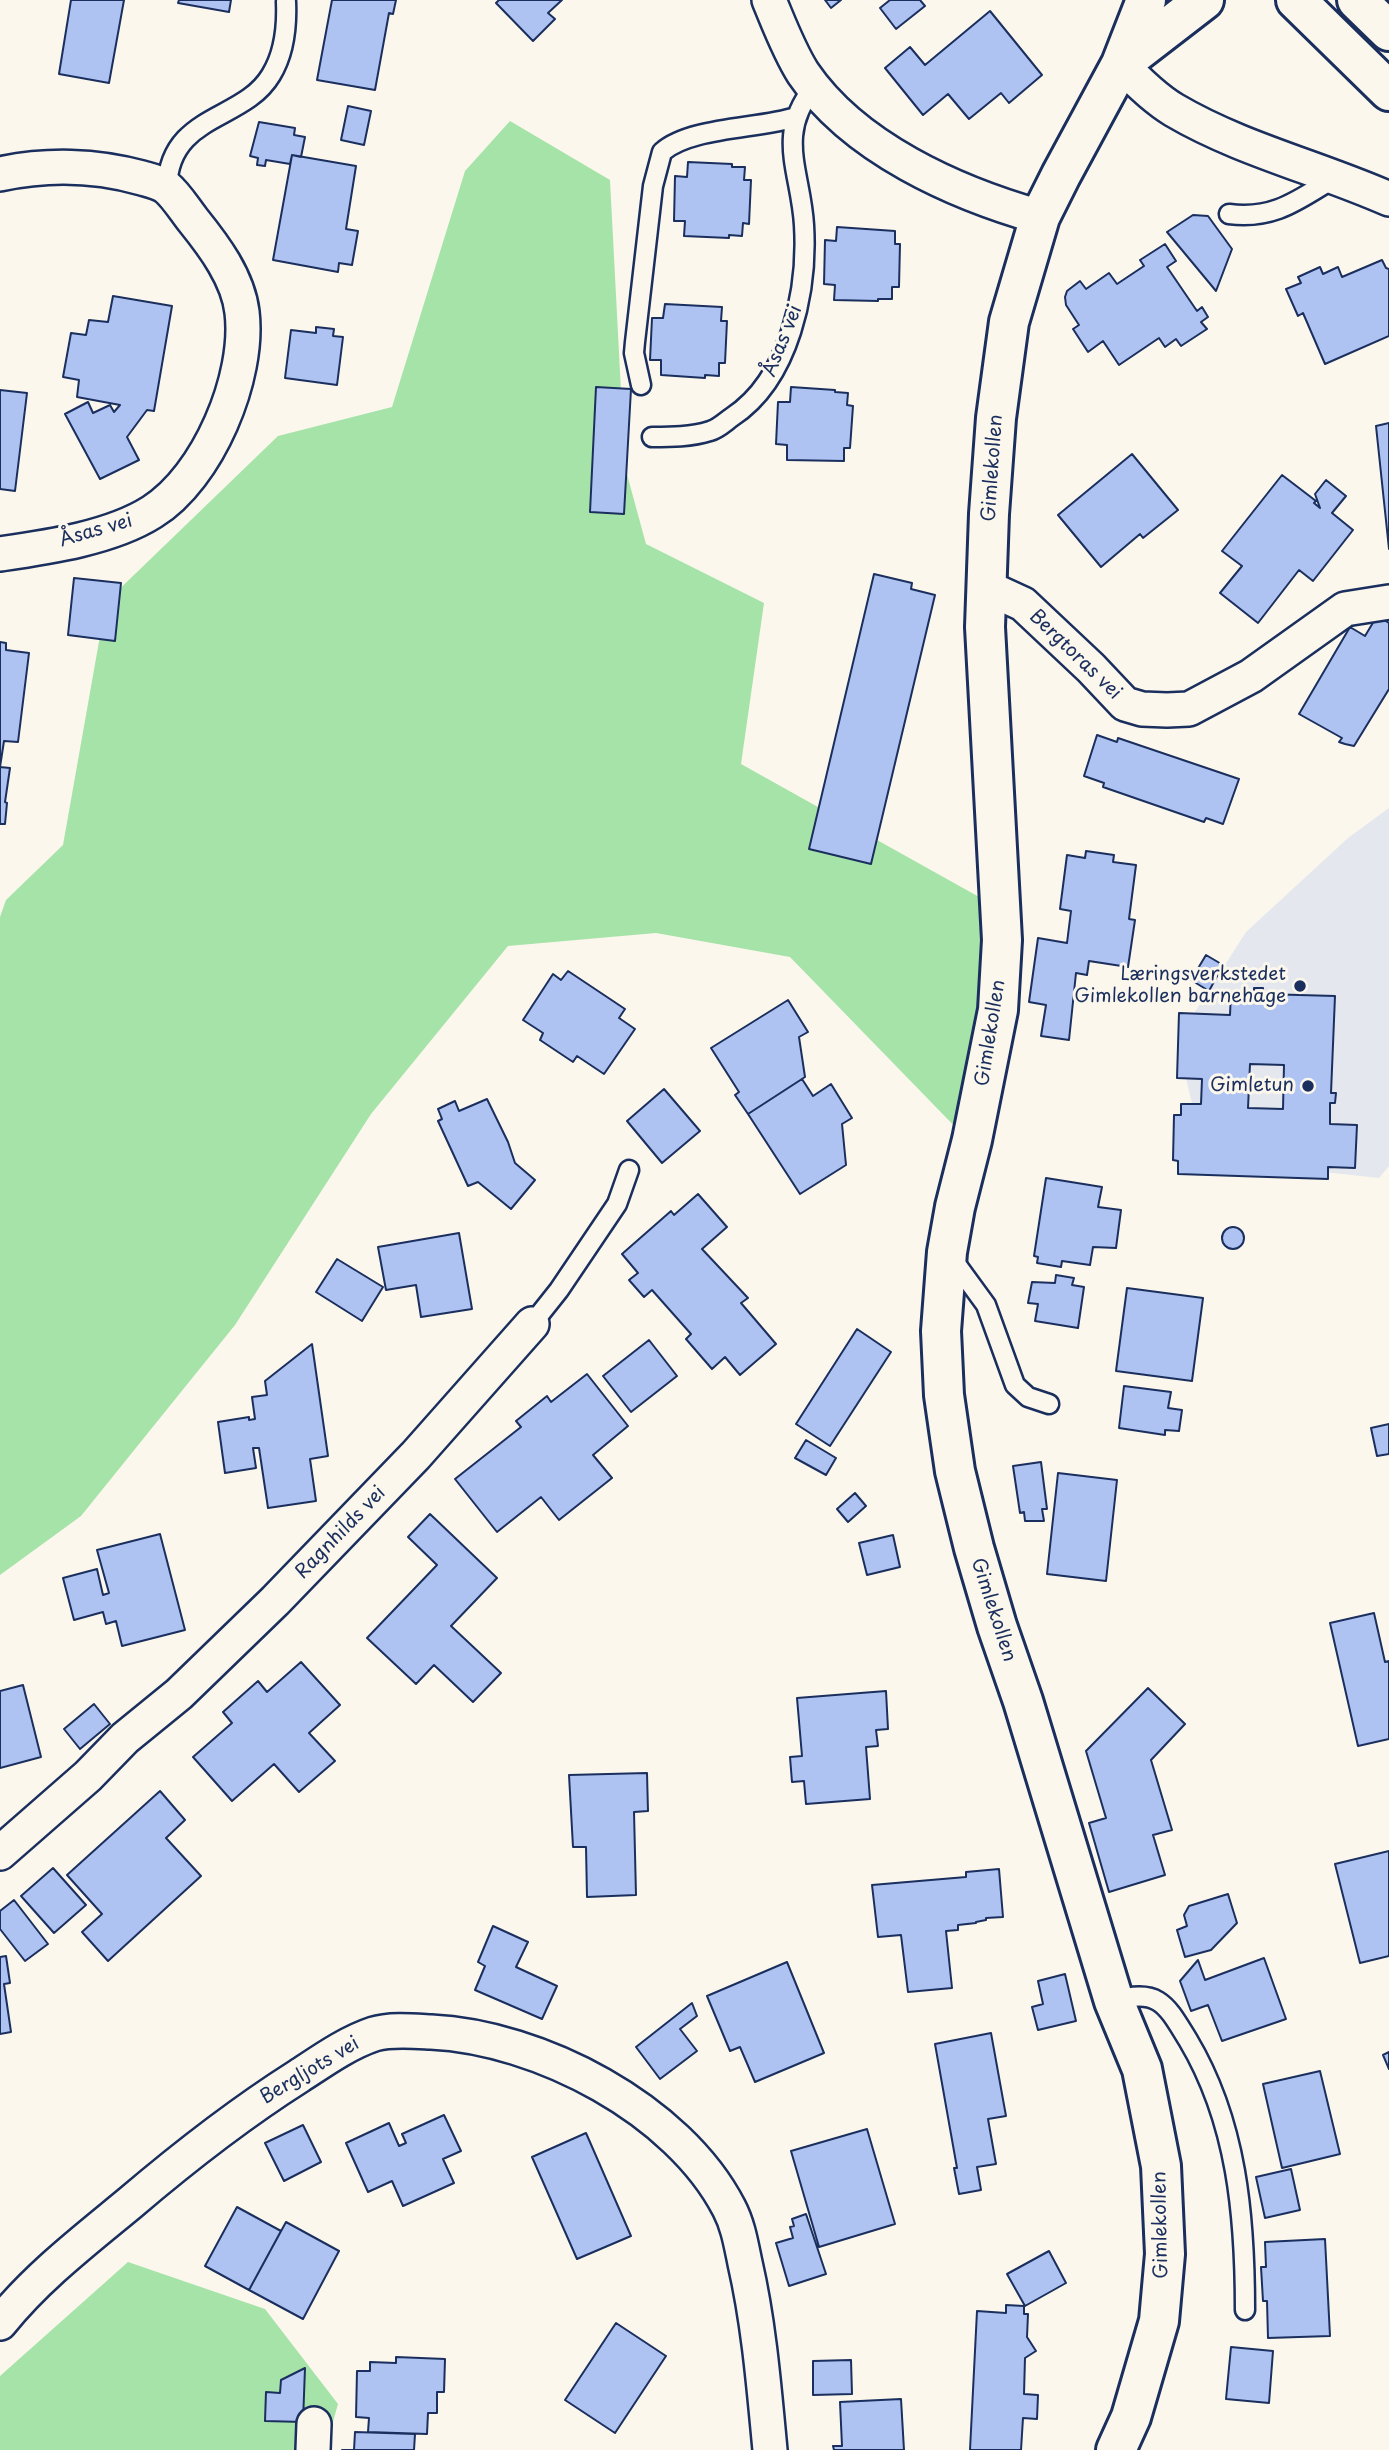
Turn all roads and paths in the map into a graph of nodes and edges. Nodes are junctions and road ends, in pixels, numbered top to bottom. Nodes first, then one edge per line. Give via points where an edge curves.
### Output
1 (769, 0) edge
2 (1146, 0) edge
3 (1203, 0) edge
4 (1296, 0) edge
5 (1357, 0) edge
6 (286, 2) dead end
7 (1389, 31) edge
8 (1121, 64) junction
9 (814, 87) junction
10 (1389, 91) edge
11 (796, 117) junction
12 (0, 174) edge
13 (1336, 177) junction
14 (167, 187) junction
15 (1389, 199) edge
16 (1229, 214) dead end
17 (1040, 217) junction
18 (641, 385) dead end
19 (652, 437) dead end
20 (0, 554) edge
21 (986, 587) junction
22 (1389, 602) edge
23 (629, 1170) dead end
24 (947, 1252) junction
25 (532, 1324) joint
26 (1049, 1404) dead end
27 (0, 1853) edge
28 (1114, 2001) junction
29 (1245, 2310) dead end
30 (0, 2323) edge
31 (770, 2450) edge
32 (1116, 2450) edge

1 - 9 street via 801,70
2 - 8 street, Gimlekollen
3 - 8 street, Gimlekollen
4 - 10 street
5 - 7 street
6 - 14 lane via 283,45 271,75 254,94 200,126 175,150
8 - 13 street via 1140,85 1174,109
8 - 17 street, Gimlekollen
9 - 11 lane, Åsas vei
9 - 17 street via 890,154 997,205
11 - 18 lane via 722,130 676,143 662,152 653,186 634,353
11 - 19 lane, Åsas vei via 791,144 804,222 804,256 794,324 781,355 763,389 712,431
12 - 14 street via 93,168
13 - 15 street
13 - 16 lane via 1268,214
14 - 20 street, Åsas vei via 215,248 242,311 242,355 222,424 187,478 153,511 93,536
17 - 21 street, Gimlekollen via 1009,322 996,418
21 - 22 street, Bergtoras vei via 1023,604 1125,704 1167,710 1189,709 1251,676 1345,609
21 - 24 street, Gimlekollen via 1002,940 998,1010
23 - 25 lane, Ragnhilds vei via 617,1204
24 - 26 lane via 985,1305 1016,1385 1028,1397
24 - 28 street, Gimlekollen via 941,1331 955,1471 997,1626
25 - 27 street, Ragnhilds vei via 416,1455 275,1601
28 - 29 lane via 1148,1996 1168,2006 1199,2058 1224,2119 1241,2205
28 - 32 street, Gimlekollen via 1142,2069 1161,2166 1165,2255 1159,2321 1131,2417
30 - 31 street, Bergljots vei via 37,2281 252,2105 333,2054 377,2033 449,2033 518,2048 615,2091 672,2136 714,2182 738,2229 750,2282

